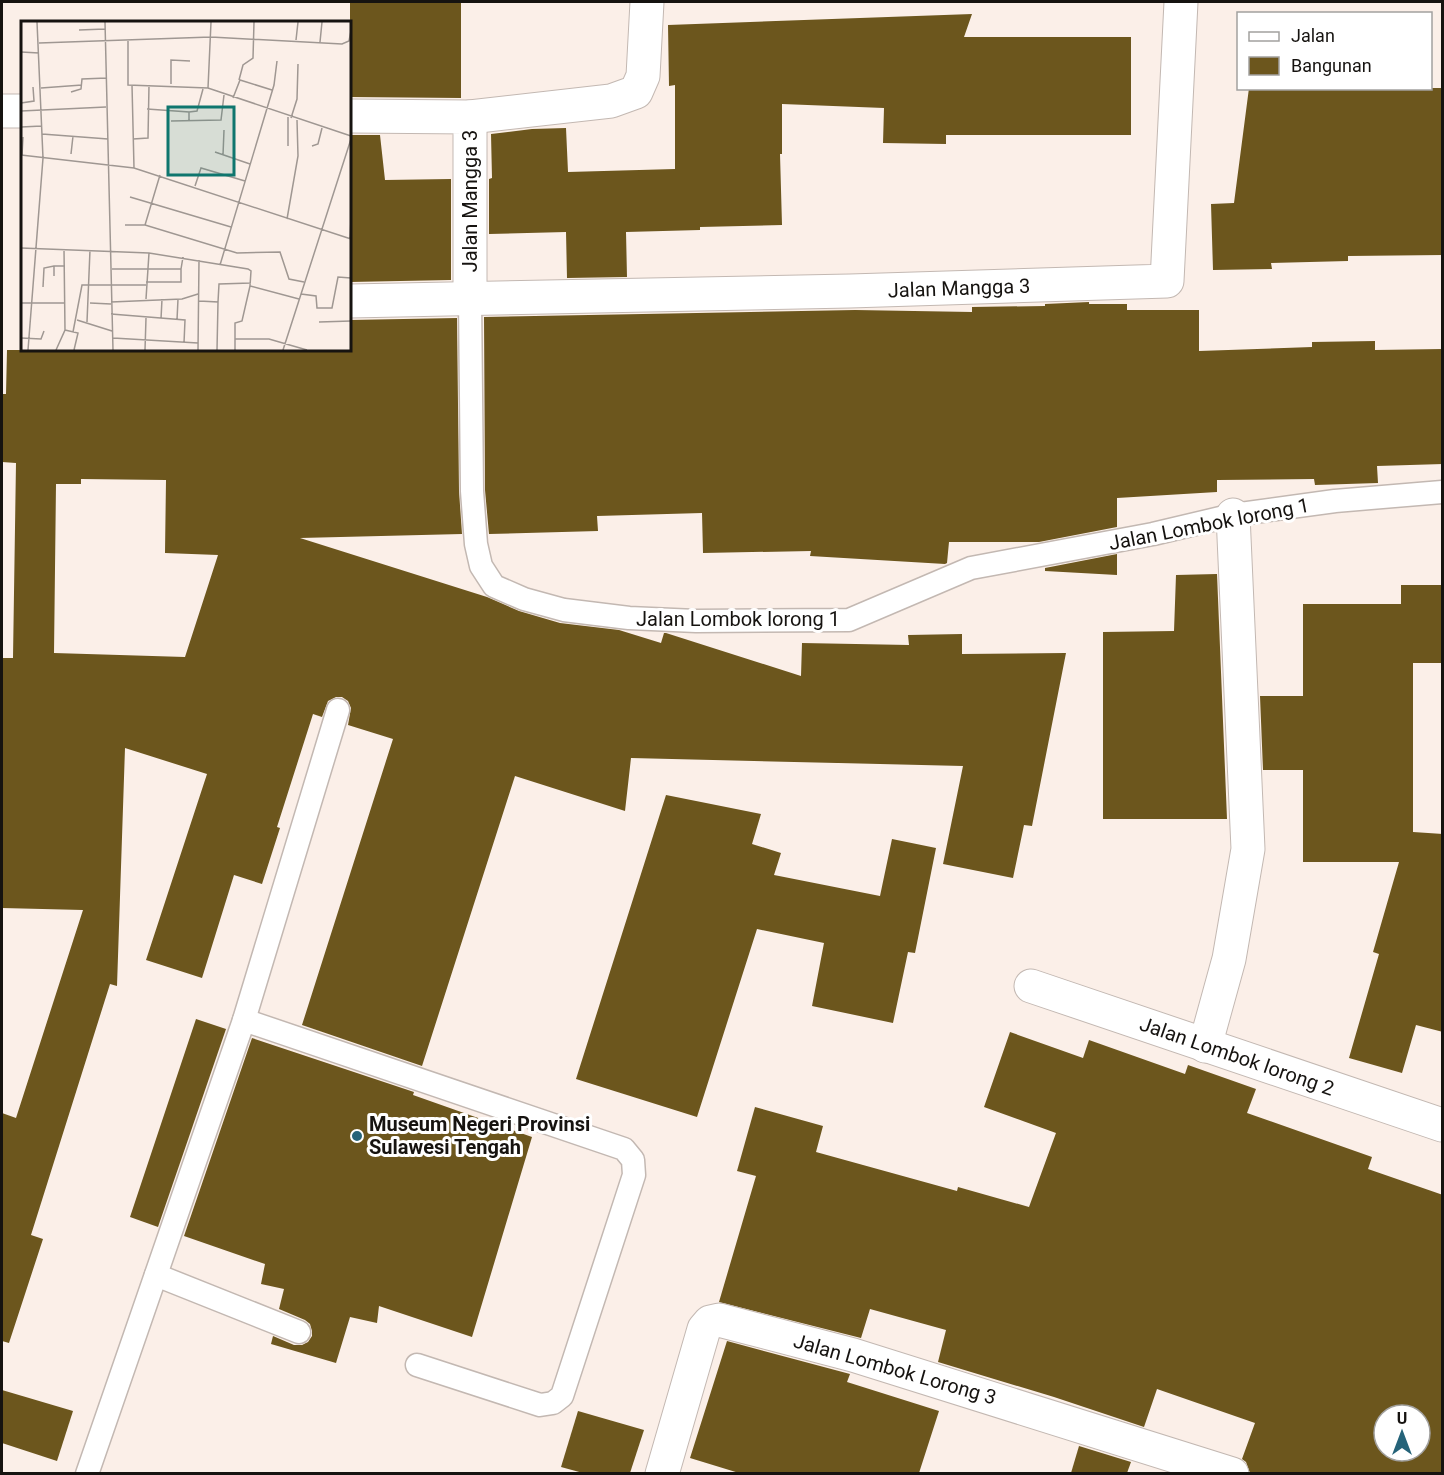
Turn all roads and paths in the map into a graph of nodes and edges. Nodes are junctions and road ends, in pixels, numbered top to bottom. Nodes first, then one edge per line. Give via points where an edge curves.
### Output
1 (647, 2) edge
2 (1181, 2) edge
3 (2, 111) edge
4 (21, 111) edge
5 (351, 116) edge
6 (470, 117) junction
7 (470, 298) junction
8 (351, 301) edge
9 (1443, 492) edge
10 (1233, 515) junction
11 (338, 710) dead end
12 (1031, 986) dead end
13 (244, 1020) junction
14 (1205, 1046) junction
15 (1443, 1125) edge
16 (156, 1275) junction
17 (299, 1332) dead end
18 (417, 1365) dead end
19 (87, 1473) edge
20 (662, 1473) edge
21 (1232, 1473) edge

1 - 6 street via 643,76 636,92 611,101
2 - 7 street, Jalan Mangga 3 via 1167,281
3 - 4 street
5 - 6 street, Jalan Mangga 3
6 - 7 street, Jalan Mangga 3
7 - 8 street, Jalan Mangga 3
7 - 10 lane, Jalan Lombok lorong 1 via 476,544 481,566 494,586 534,602 629,618 849,620 971,568
9 - 10 lane, Jalan Lombok lorong 1
10 - 14 street via 1248,849 1229,959
11 - 13 lane
12 - 14 street, Jalan Lombok lorong 2
13 - 16 lane
13 - 18 lane via 624,1149 633,1160 634,1175 562,1396 553,1403 540,1405
14 - 15 street, Jalan Lombok lorong 2
16 - 17 lane
16 - 19 lane
20 - 21 street, Jalan Lombok Lorong 3 via 704,1329 719,1320 853,1355

